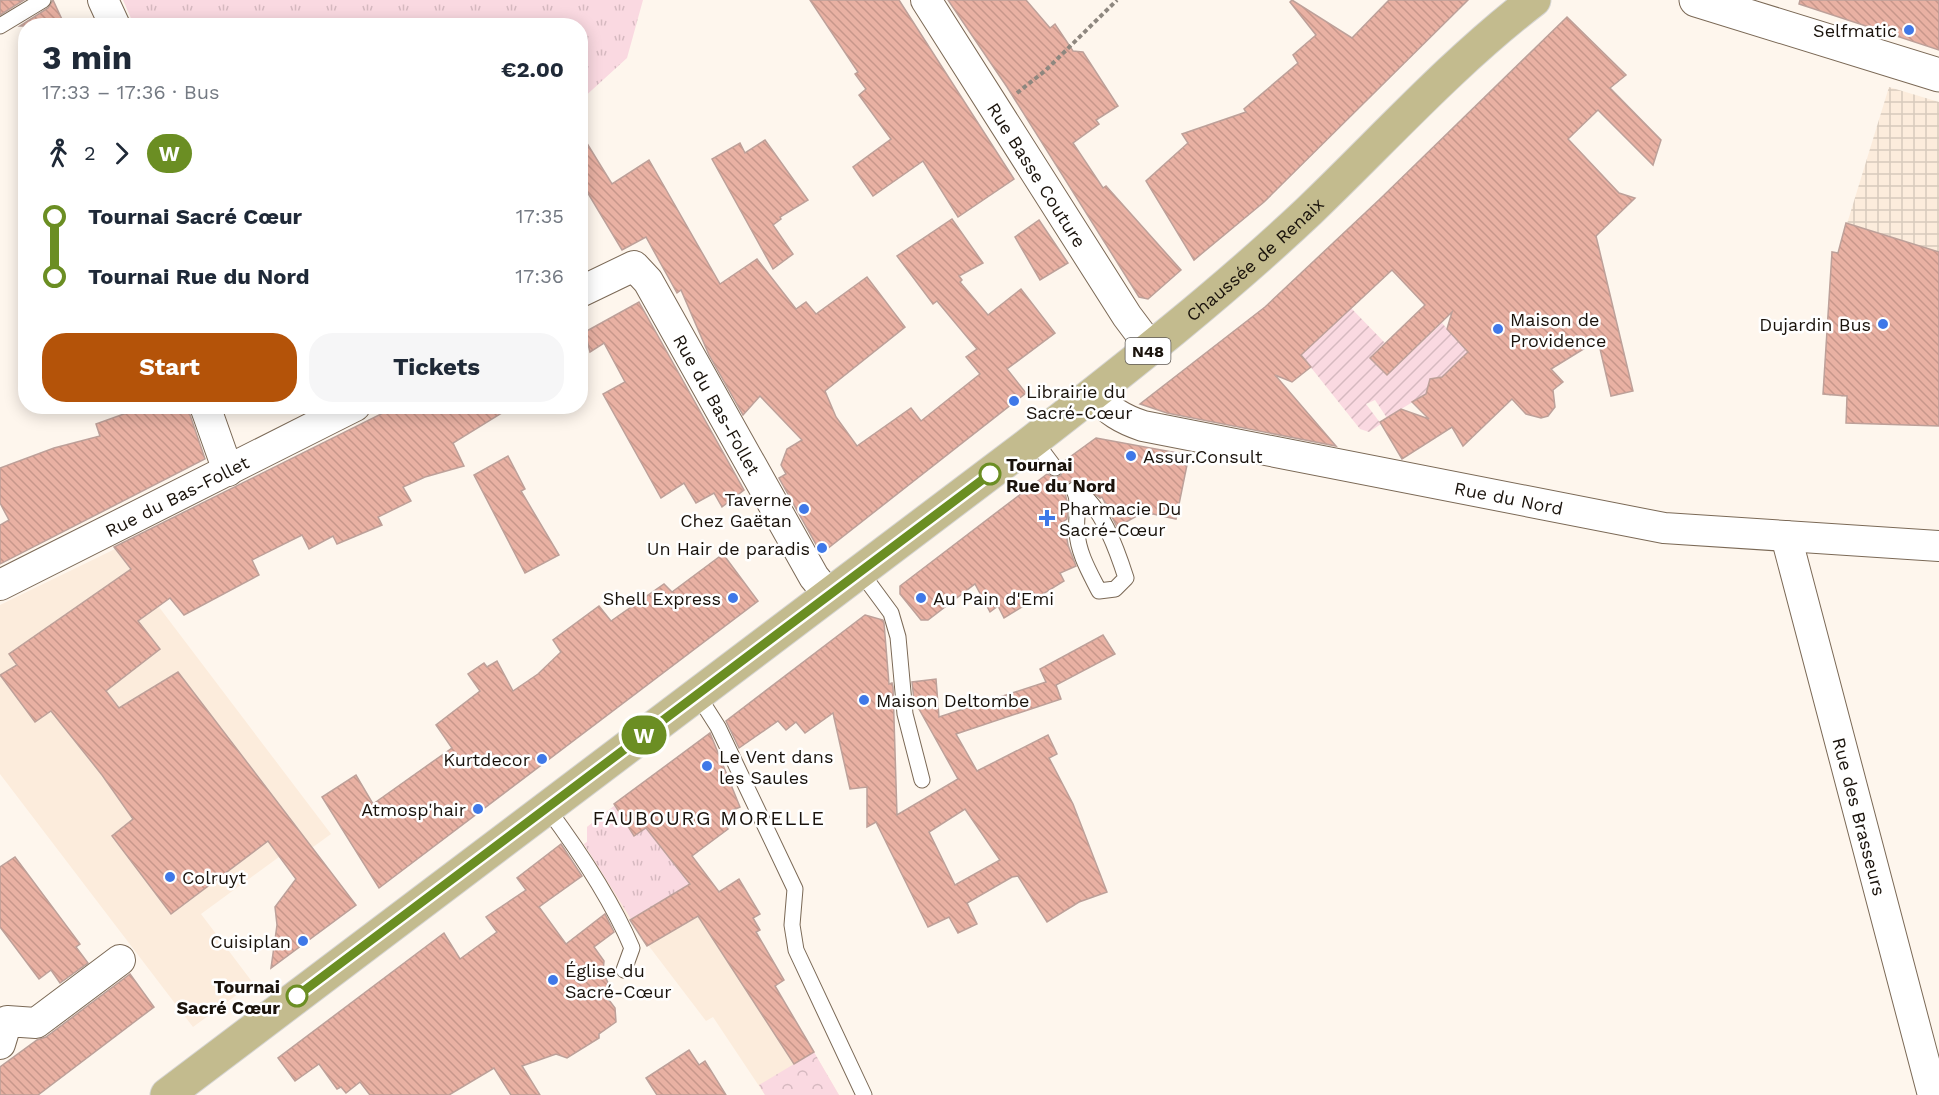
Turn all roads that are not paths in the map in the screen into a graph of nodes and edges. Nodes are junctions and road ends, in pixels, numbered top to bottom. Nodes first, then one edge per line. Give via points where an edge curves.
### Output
1 (44, 0) edge
2 (104, 0) edge
3 (926, 0) edge
4 (1515, 0) edge
5 (1534, 0) edge
6 (1696, 0) edge
7 (112, 18) edge
8 (0, 26) edge
9 (1492, 32) junction
10 (1939, 75) edge
11 (588, 288) edge
12 (1151, 348) junction
13 (1094, 394) junction
14 (208, 414) edge
15 (339, 414) edge
16 (1034, 440) junction
17 (1055, 468) dead end
18 (228, 471) junction
19 (1074, 490) joint
20 (1786, 536) junction
21 (1939, 546) edge
22 (860, 571) junction
23 (0, 585) edge
24 (829, 595) junction
25 (697, 694) junction
26 (922, 780) dead end
27 (547, 808) junction
28 (120, 960) dead end
29 (624, 970) dead end
30 (2, 1026) edge
31 (167, 1095) edge
32 (864, 1095) edge
33 (1933, 1095) edge

1 - 8 lane
2 - 7 street
3 - 12 street, Rue Basse Couture
4 - 9 main road, Chaussée de Renaix / N48
5 - 9 main road, Chaussée de Renaix / N48
6 - 10 street
9 - 12 main road, Chaussée de Renaix / N48 via 1307,213
11 - 24 street, Rue du Bas-Follet via 634,266 648,281 814,578
12 - 13 main road, Chaussée de Renaix / N48
13 - 16 main road, Chaussée de Renaix / N48
13 - 20 street, Rue du Nord via 1121,419 1193,438 1664,528
14 - 18 street
15 - 18 street, Rue du Bas-Follet
16 - 17 lane
16 - 22 main road, Chaussée de Renaix / N48
18 - 23 street, Rue du Bas-Follet
19 - 19 lane via 1092,503 1117,551 1126,578 1115,589 1099,591 1084,558 1077,533 1079,501
20 - 21 street, Rue du Nord
20 - 33 street, Rue des Brasseurs
22 - 24 main road, Chaussée de Renaix / N48
22 - 26 lane via 891,613 898,637 905,714
24 - 25 main road, Chaussée de Renaix / N48
25 - 27 main road, Chaussée de Renaix / N48
25 - 32 lane via 718,727 795,889 795,950
27 - 29 lane via 572,841 623,926 632,948
27 - 31 main road, Chaussée de Renaix / N48
28 - 30 street via 36,1023

